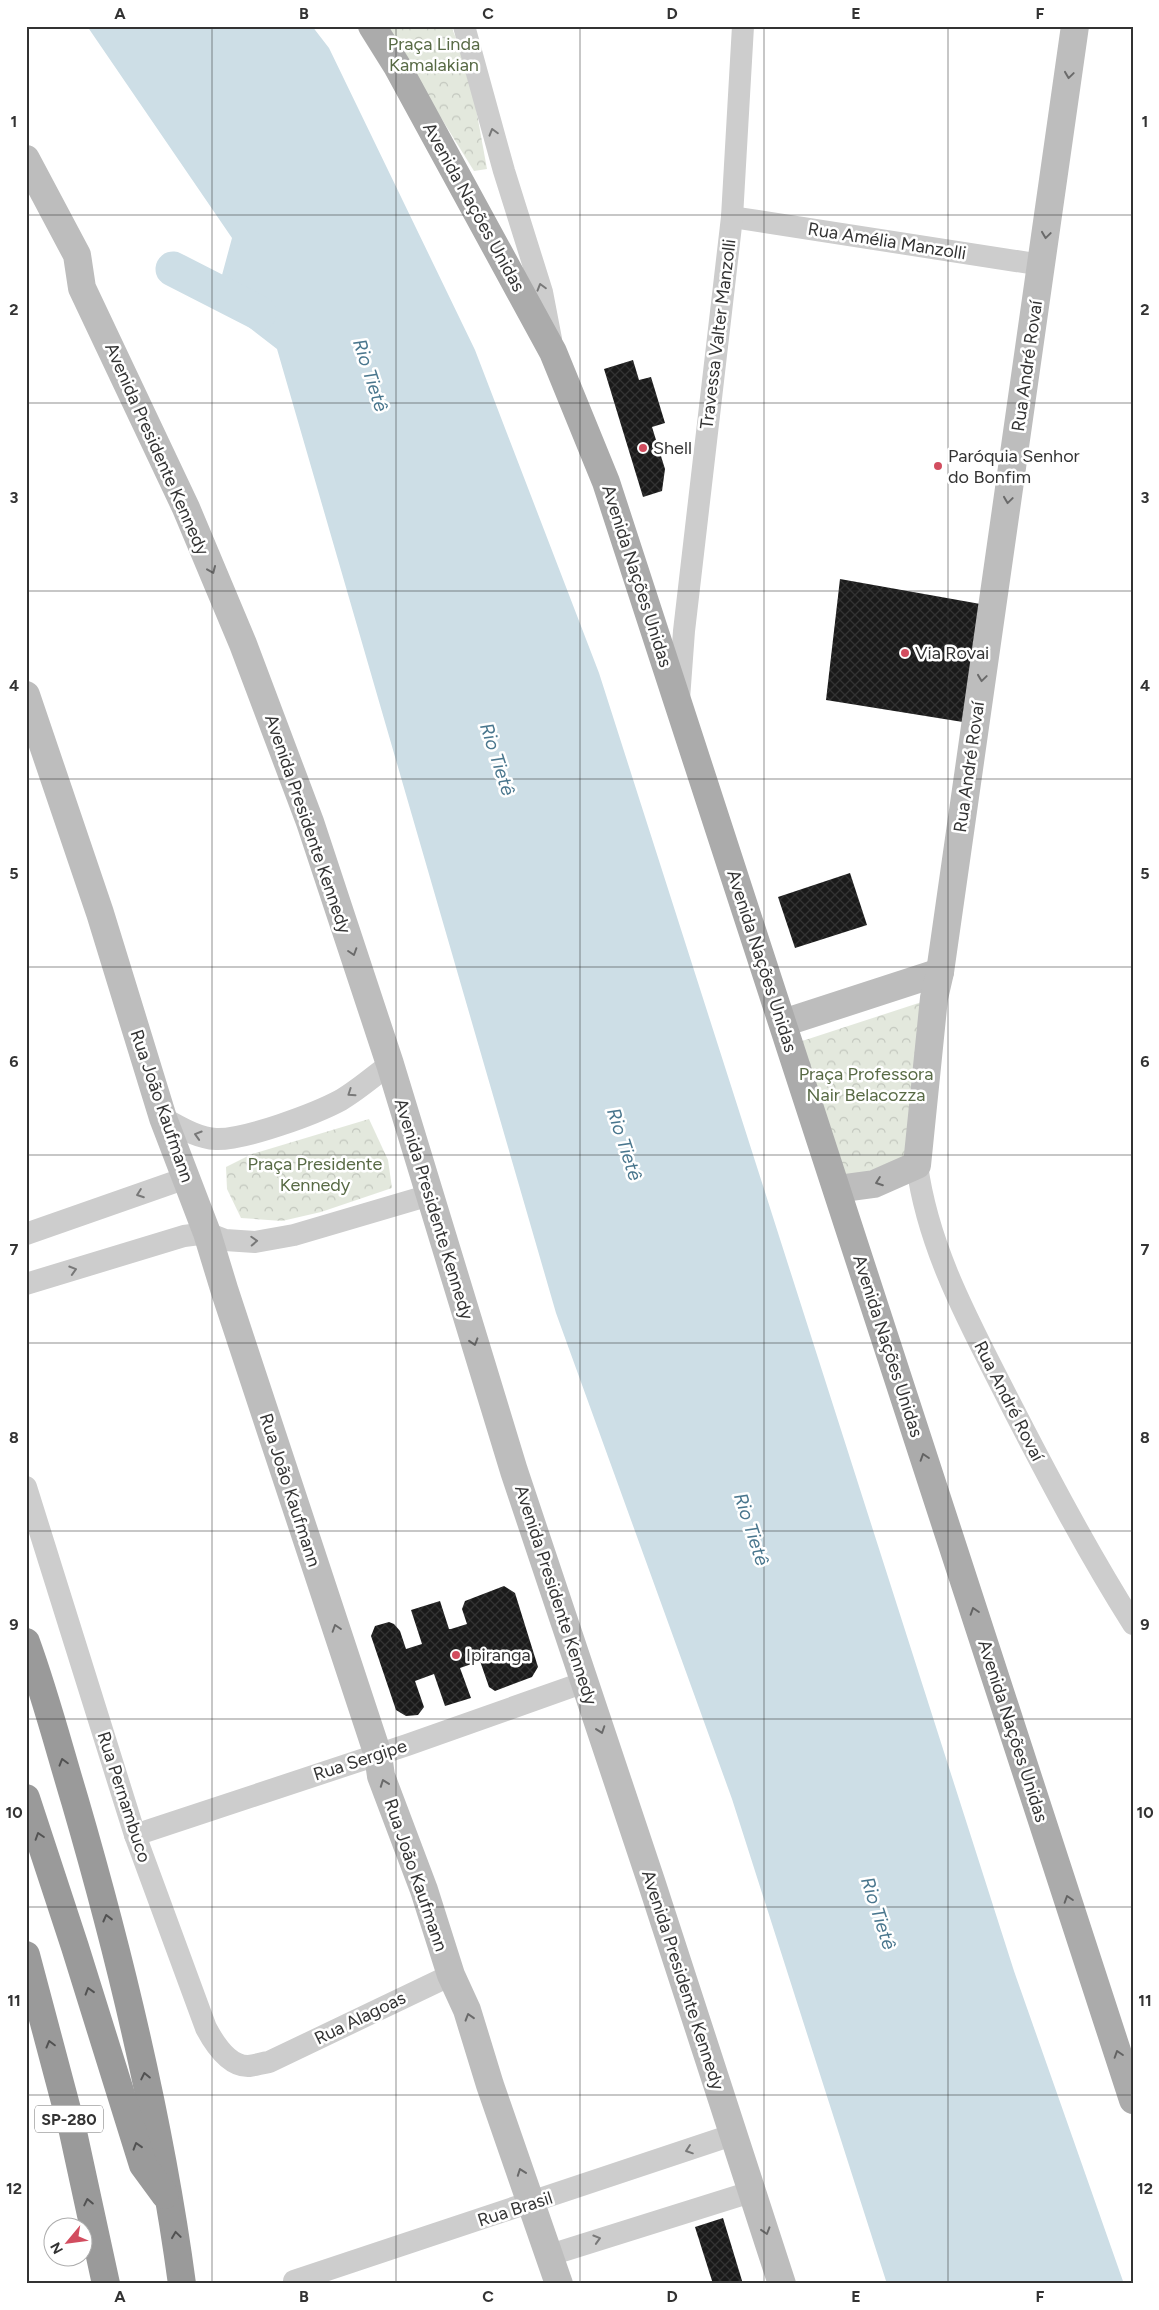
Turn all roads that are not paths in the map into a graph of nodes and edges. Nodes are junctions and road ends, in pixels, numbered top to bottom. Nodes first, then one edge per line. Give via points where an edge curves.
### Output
1 (372, 26) edge
2 (464, 26) edge
3 (743, 26) edge
4 (1075, 26) edge
5 (26, 159) edge
6 (26, 195) edge
7 (732, 216) junction
8 (1042, 265) junction
9 (82, 288) junction
10 (553, 352) junction
11 (26, 695) edge
12 (679, 702) junction
13 (34, 741) edge
14 (940, 972) junction
15 (782, 1023) junction
16 (390, 1064) junction
17 (164, 1118) junction
18 (917, 1165) junction
19 (186, 1178) junction
20 (837, 1189) junction
21 (430, 1195) junction
22 (207, 1233) junction
23 (26, 1234) edge
24 (26, 1284) edge
25 (26, 1487) edge
26 (1133, 1624) edge
27 (26, 1642) edge
28 (585, 1682) junction
29 (378, 1755) junction
30 (26, 1798) edge
31 (135, 1835) junction
32 (26, 1955) edge
33 (451, 1975) junction
34 (269, 2062) joint
35 (1133, 2100) edge
36 (735, 2134) junction
37 (754, 2191) junction
38 (171, 2202) junction
39 (532, 2202) junction
40 (550, 2255) junction
41 (294, 2281) dead end
42 (106, 2284) edge
43 (182, 2284) edge
44 (559, 2284) edge
45 (782, 2284) edge

1 - 10 main road, Avenida Nações Unidas
10 -> 2 street via 542,292
3 - 7 street, Travessa Valter Manzolli
4 -> 8 main road, Rua André Rovaí
5 - 9 main road, Avenida Presidente Kennedy via 77,255
6 - 9 main road via 62,262
7 - 8 street, Rua Amélia Manzolli
7 - 12 street, Travessa Valter Manzolli via 684,632
8 -> 14 main road, Rua André Rovaí
9 -> 16 main road, Avenida Presidente Kennedy via 186,508 243,644 310,822
10 - 12 main road, Avenida Nações Unidas via 606,482
11 - 13 main road, Rua João Kaufmann
12 - 15 main road, Avenida Nações Unidas
13 - 17 main road, Rua João Kaufmann via 100,912
14 - 15 main road
14 - 18 main road, Rua André Rovaí via 934,998
15 - 20 main road, Avenida Nações Unidas
16 -> 17 street via 341,1100 244,1136 203,1137
16 - 21 main road, Avenida Presidente Kennedy
17 - 19 main road, Rua João Kaufmann
18 -> 20 main road via 861,1188
18 - 26 street, Rua André Rovaí via 930,1229 974,1332 1053,1486
19 - 22 main road, Rua João Kaufmann
19 -> 23 street
35 -> 20 main road, Avenida Nações Unidas
22 -> 21 street via 224,1240 256,1242 294,1235
21 -> 28 main road, Avenida Presidente Kennedy via 511,1462
24 -> 22 street via 184,1236
29 -> 22 main road, Rua João Kaufmann
25 - 31 street, Rua Pernambuco
38 -> 27 highway via 135,2030 99,1883
28 - 29 street, Rua Sergipe
28 -> 36 main road, Avenida Presidente Kennedy
29 - 31 street, Rua Sergipe
33 -> 29 main road, Rua João Kaufmann via 424,1890 381,1776
38 -> 30 highway via 143,2165
31 - 34 street, Rua Pernambuco via 206,2028 215,2044 230,2059 247,2066
42 -> 32 highway, SP-280 via 73,2132
33 - 34 street, Rua Alagoas
39 -> 33 main road, Rua João Kaufmann via 467,2010
36 - 37 main road, Avenida Presidente Kennedy
36 -> 39 street, Rua Brasil
40 -> 37 street
37 -> 45 main road, Avenida Presidente Kennedy
43 -> 38 highway
39 - 40 main road, Rua João Kaufmann
39 - 41 street, Rua Brasil
40 - 44 main road, Rua João Kaufmann

